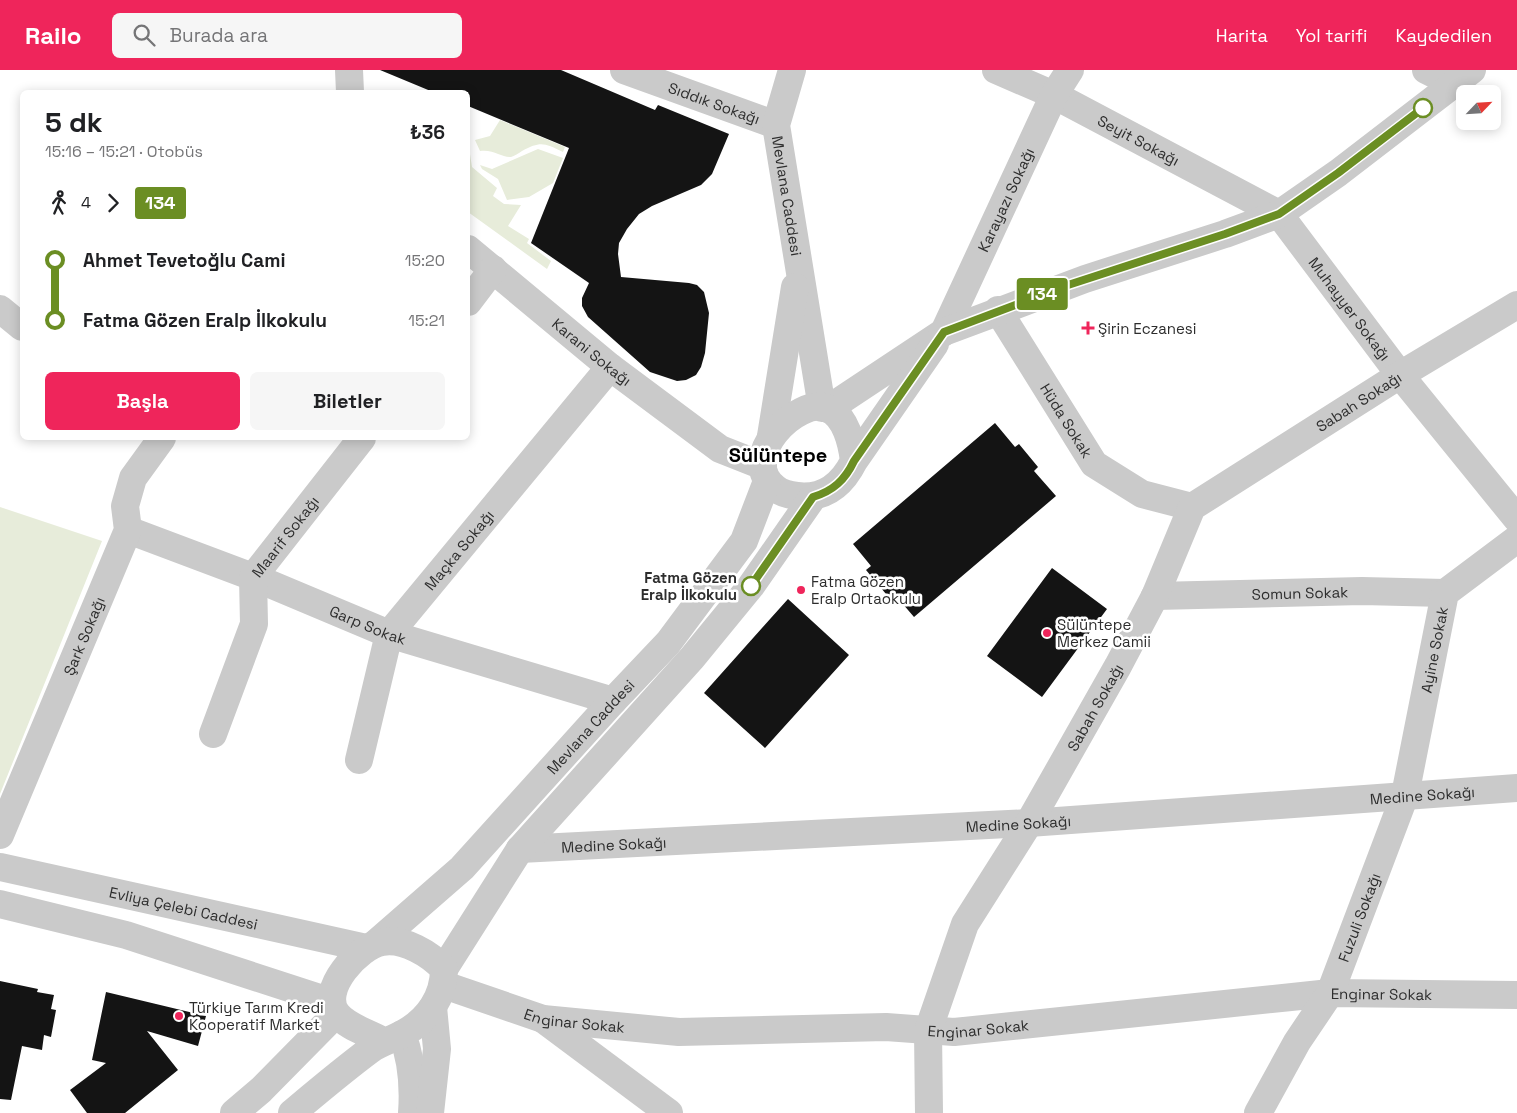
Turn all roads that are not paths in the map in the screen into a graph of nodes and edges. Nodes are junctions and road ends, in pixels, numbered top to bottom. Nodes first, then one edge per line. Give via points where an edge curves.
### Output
1 (349, 70) edge
2 (624, 70) edge
3 (792, 70) edge
4 (996, 70) edge
5 (1070, 70) edge
6 (1426, 70) edge
7 (1463, 77) edge
8 (350, 90) edge
9 (1054, 95) junction
10 (776, 125) junction
11 (1279, 214) junction
12 (470, 251) edge
13 (800, 264) junction
14 (493, 269) junction
15 (470, 299) edge
16 (1517, 305) edge
17 (0, 309) edge
18 (998, 310) junction
19 (20, 325) edge
20 (944, 332) junction
21 (610, 367) junction
22 (1400, 375) junction
23 (825, 408) junction
24 (161, 440) edge
25 (360, 440) edge
26 (766, 458) junction
27 (854, 461) junction
28 (813, 497) junction
29 (1192, 508) junction
30 (1517, 520) edge
31 (128, 530) junction
32 (1517, 539) edge
33 (253, 576) junction
34 (1445, 593) junction
35 (1155, 596) junction
36 (389, 634) junction
37 (613, 701) junction
38 (213, 734) dead end
39 (359, 760) dead end
40 (1517, 788) edge
41 (1405, 795) junction
42 (1029, 823) junction
43 (0, 835) edge
44 (520, 849) junction
45 (0, 867) edge
46 (0, 904) edge
47 (371, 946) junction
48 (440, 987) junction
49 (1330, 993) junction
50 (1517, 995) edge
51 (334, 1008) junction
52 (543, 1019) junction
53 (928, 1031) junction
54 (393, 1037) junction
55 (234, 1113) edge
56 (292, 1113) edge
57 (412, 1113) edge
58 (430, 1113) edge
59 (669, 1113) edge
60 (929, 1113) edge
61 (1258, 1113) edge

1 - 8 street
2 - 10 street, Sıddık Sokağı
3 - 10 street, Mevlana Caddesi
4 - 9 street, Seyit Sokağı
5 - 9 street, Karayazı Sokağı
6 - 7 street
7 - 11 street
9 - 11 street, Seyit Sokağı
9 - 20 street, Karayazı Sokağı
10 - 13 street, Mevlana Caddesi
11 - 18 street
11 - 22 street, Muhayyer Sokağı
12 - 14 street, Karani Sokağı
13 - 23 street, Mevlana Caddesi
13 - 26 street, Mevlana Caddesi
14 - 15 street
14 - 21 street, Karani Sokağı
16 - 22 street, Sabah Sokağı
17 - 19 street
18 - 20 street
18 - 29 street, Hüda Sokak via 1094,464 1142,494
20 - 23 street
20 - 27 street, Karayazı Sokağı
21 - 26 street, Karani Sokağı via 720,449
21 - 36 street, Maçka Sokağı
22 - 29 street, Sabah Sokağı
22 - 30 street, Muhayyer Sokağı
23 - 26 street via 796,415
23 - 27 street via 837,416 846,429
24 - 31 street, Şark Sokağı via 133,478 125,506
25 - 33 street, Maarif Sokağı
26 - 28 street via 778,491
26 - 37 street, Mevlana Caddesi via 744,542 668,643
27 - 28 street via 838,485
28 - 44 street, Mevlana Caddesi via 751,586 685,665
29 - 35 street, Sabah Sokağı
31 - 33 street, Garp Sokak
31 - 43 street, Şark Sokağı
32 - 34 street, Ayine Sokak
33 - 36 street, Garp Sokak
33 - 38 street, Maarif Sokağı via 254,624
34 - 35 street, Somun Sokak via 1362,591
34 - 41 street, Ayine Sokak
35 - 42 street, Sabah Sokağı
36 - 37 street, Garp Sokak
36 - 39 street, Maçka Sokağı
37 - 47 street, Mevlana Caddesi via 462,868
40 - 41 street, Medine Sokağı
41 - 42 street, Medine Sokağı
41 - 49 street, Fuzuli Sokağı
42 - 44 street, Medine Sokağı
42 - 53 street, Sabah Sokağı via 965,924
44 - 48 street, Mevlana Caddesi
45 - 47 street, Evliya Çelebi Caddesi
46 - 51 street via 126,935
47 - 48 street via 385,941 407,945 434,958
47 - 51 street via 348,963 334,991
48 - 52 street, Enginar Sokak
48 - 54 street via 420,1022
48 - 58 street
49 - 50 street, Enginar Sokak
49 - 53 street, Enginar Sokak via 954,1032
49 - 61 street, Fuzuli Sokağı via 1297,1042
51 - 54 street via 361,1031
51 - 55 street via 261,1090
52 - 53 street, Enginar Sokak via 679,1032 886,1027
52 - 59 street
53 - 60 street, Sabah Sokağı
54 - 56 street
54 - 57 street via 409,1051 413,1076

